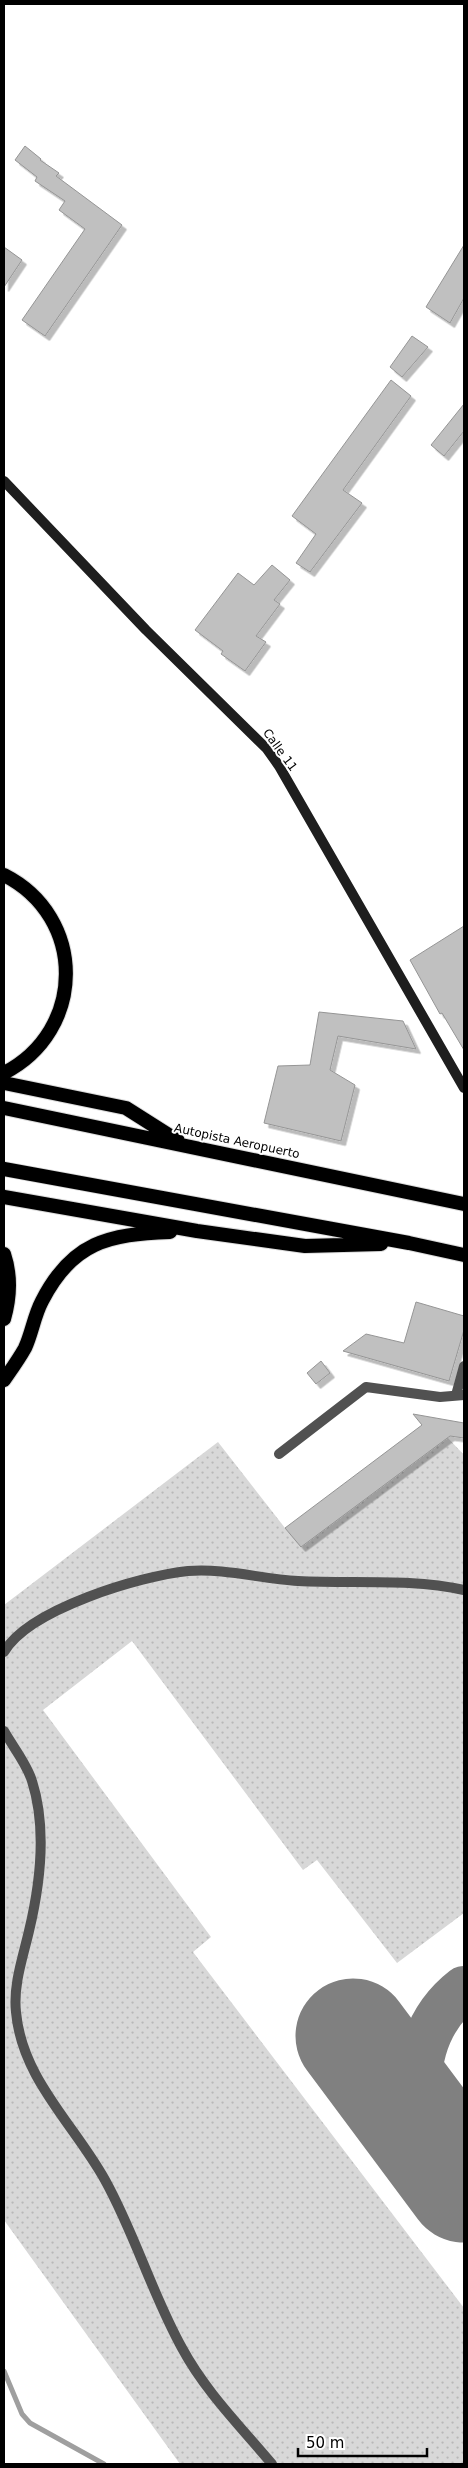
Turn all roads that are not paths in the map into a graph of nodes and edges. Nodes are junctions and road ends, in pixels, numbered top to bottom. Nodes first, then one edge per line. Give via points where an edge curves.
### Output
1 (4, 481) edge
2 (4, 875) edge
3 (4, 1073) edge
4 (4, 1083) edge
5 (464, 1088) edge
6 (4, 1108) edge
7 (185, 1145) junction
8 (4, 1169) edge
9 (4, 1197) edge
10 (464, 1204) edge
11 (197, 1231) junction
12 (410, 1243) junction
13 (4, 1254) edge
14 (464, 1255) edge
15 (4, 1319) edge
16 (464, 1366) edge
17 (4, 1380) edge
18 (460, 1395) edge
19 (279, 1454) dead end
20 (464, 1590) edge
21 (4, 1652) edge
22 (4, 1731) edge
23 (272, 2464) edge

1 - 5 main road, Calle 11 via 146,630 267,749
2 - 3 highway via 31,893 51,917 63,946 66,977 61,1008 47,1036 26,1059
4 - 7 highway via 126,1108
6 - 7 highway, Autopista Aeropuerto
7 - 10 highway, Autopista Aeropuerto
8 - 12 highway
9 - 11 highway
11 - 12 highway via 305,1246
11 - 17 highway via 115,1236 82,1251 64,1268 42,1301 25,1348
12 - 14 highway
13 - 15 highway via 9,1291
16 - 18 lane
18 - 19 lane via 440,1397 366,1387
20 - 21 lane via 412,1582 297,1581 221,1571 188,1571 152,1578 48,1614 24,1630
22 - 23 lane via 32,1779 39,1816 35,1900 16,1989 15,2011 31,2069 121,2209 170,2326 200,2378

